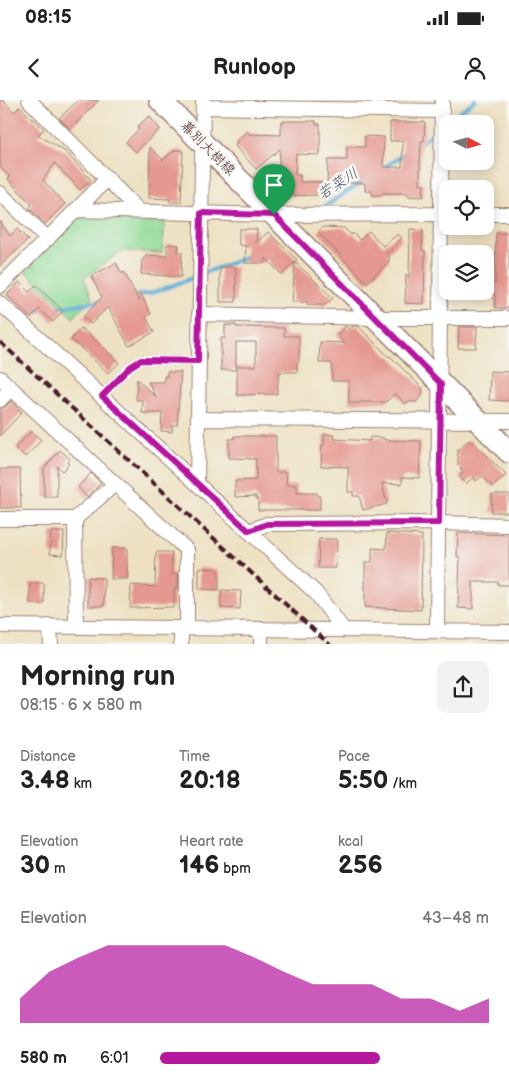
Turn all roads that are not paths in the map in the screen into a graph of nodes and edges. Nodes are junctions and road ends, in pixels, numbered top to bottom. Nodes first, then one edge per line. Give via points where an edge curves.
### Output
1 (29, 100) edge
2 (160, 100) edge
3 (203, 104) edge
4 (442, 106) edge
5 (201, 142) junction
6 (108, 178) junction
7 (443, 180) edge
8 (0, 193) edge
9 (77, 210) junction
10 (140, 212) junction
11 (201, 213) junction
12 (439, 214) edge
13 (494, 214) edge
14 (509, 214) edge
15 (274, 215) junction
16 (443, 235) edge
17 (48, 239) junction
18 (0, 286) edge
19 (0, 303) edge
20 (199, 314) junction
21 (441, 317) junction
22 (376, 318) junction
23 (509, 318) edge
24 (198, 361) junction
25 (0, 378) edge
26 (441, 384) junction
27 (11, 388) junction
28 (102, 396) junction
29 (0, 400) edge
30 (198, 419) junction
31 (440, 421) junction
32 (478, 421) junction
33 (509, 421) edge
34 (509, 452) edge
35 (115, 484) junction
36 (197, 484) junction
37 (0, 519) edge
38 (75, 520) junction
39 (439, 523) junction
40 (509, 525) edge
41 (249, 531) junction
42 (0, 626) edge
43 (50, 626) junction
44 (76, 627) junction
45 (184, 628) junction
46 (261, 629) junction
47 (343, 629) junction
48 (437, 631) junction
49 (456, 631) junction
50 (509, 632) edge
51 (50, 644) edge
52 (181, 644) edge
53 (261, 644) edge
54 (462, 644) edge

1 - 6 street
2 - 5 main road, 幕別大樹線
3 - 4 street
3 - 5 street
4 - 7 street
5 - 11 street
5 - 15 main road, 幕別大樹線
6 - 9 street
6 - 10 street
8 - 17 street
9 - 10 street
9 - 17 street
10 - 11 street
11 - 15 street
11 - 20 street
12 - 15 street
13 - 14 street
15 - 22 main road, 幕別大樹線
16 - 21 street
17 - 18 street
19 - 28 street
20 - 22 street
20 - 24 street
21 - 22 street
21 - 23 street
21 - 26 street
22 - 26 main road, 幕別大樹線
24 - 28 lane via 141,360
24 - 30 street
25 - 27 street
26 - 31 street
26 - 32 main road, 幕別大樹線
27 - 29 street
27 - 35 street
28 - 36 street
30 - 31 street
30 - 36 street
31 - 32 street
31 - 39 street
32 - 33 street
32 - 34 main road, 幕別大樹線
35 - 38 street
35 - 45 street via 187,550
36 - 41 street
37 - 38 street
38 - 44 street
39 - 40 street
39 - 41 street via 267,524
39 - 48 street
41 - 47 street via 316,593
42 - 43 street
43 - 44 street
43 - 51 street
44 - 45 street
45 - 46 street
45 - 52 street
46 - 47 street
46 - 53 street
47 - 48 street
48 - 49 street
49 - 50 street
49 - 54 street

